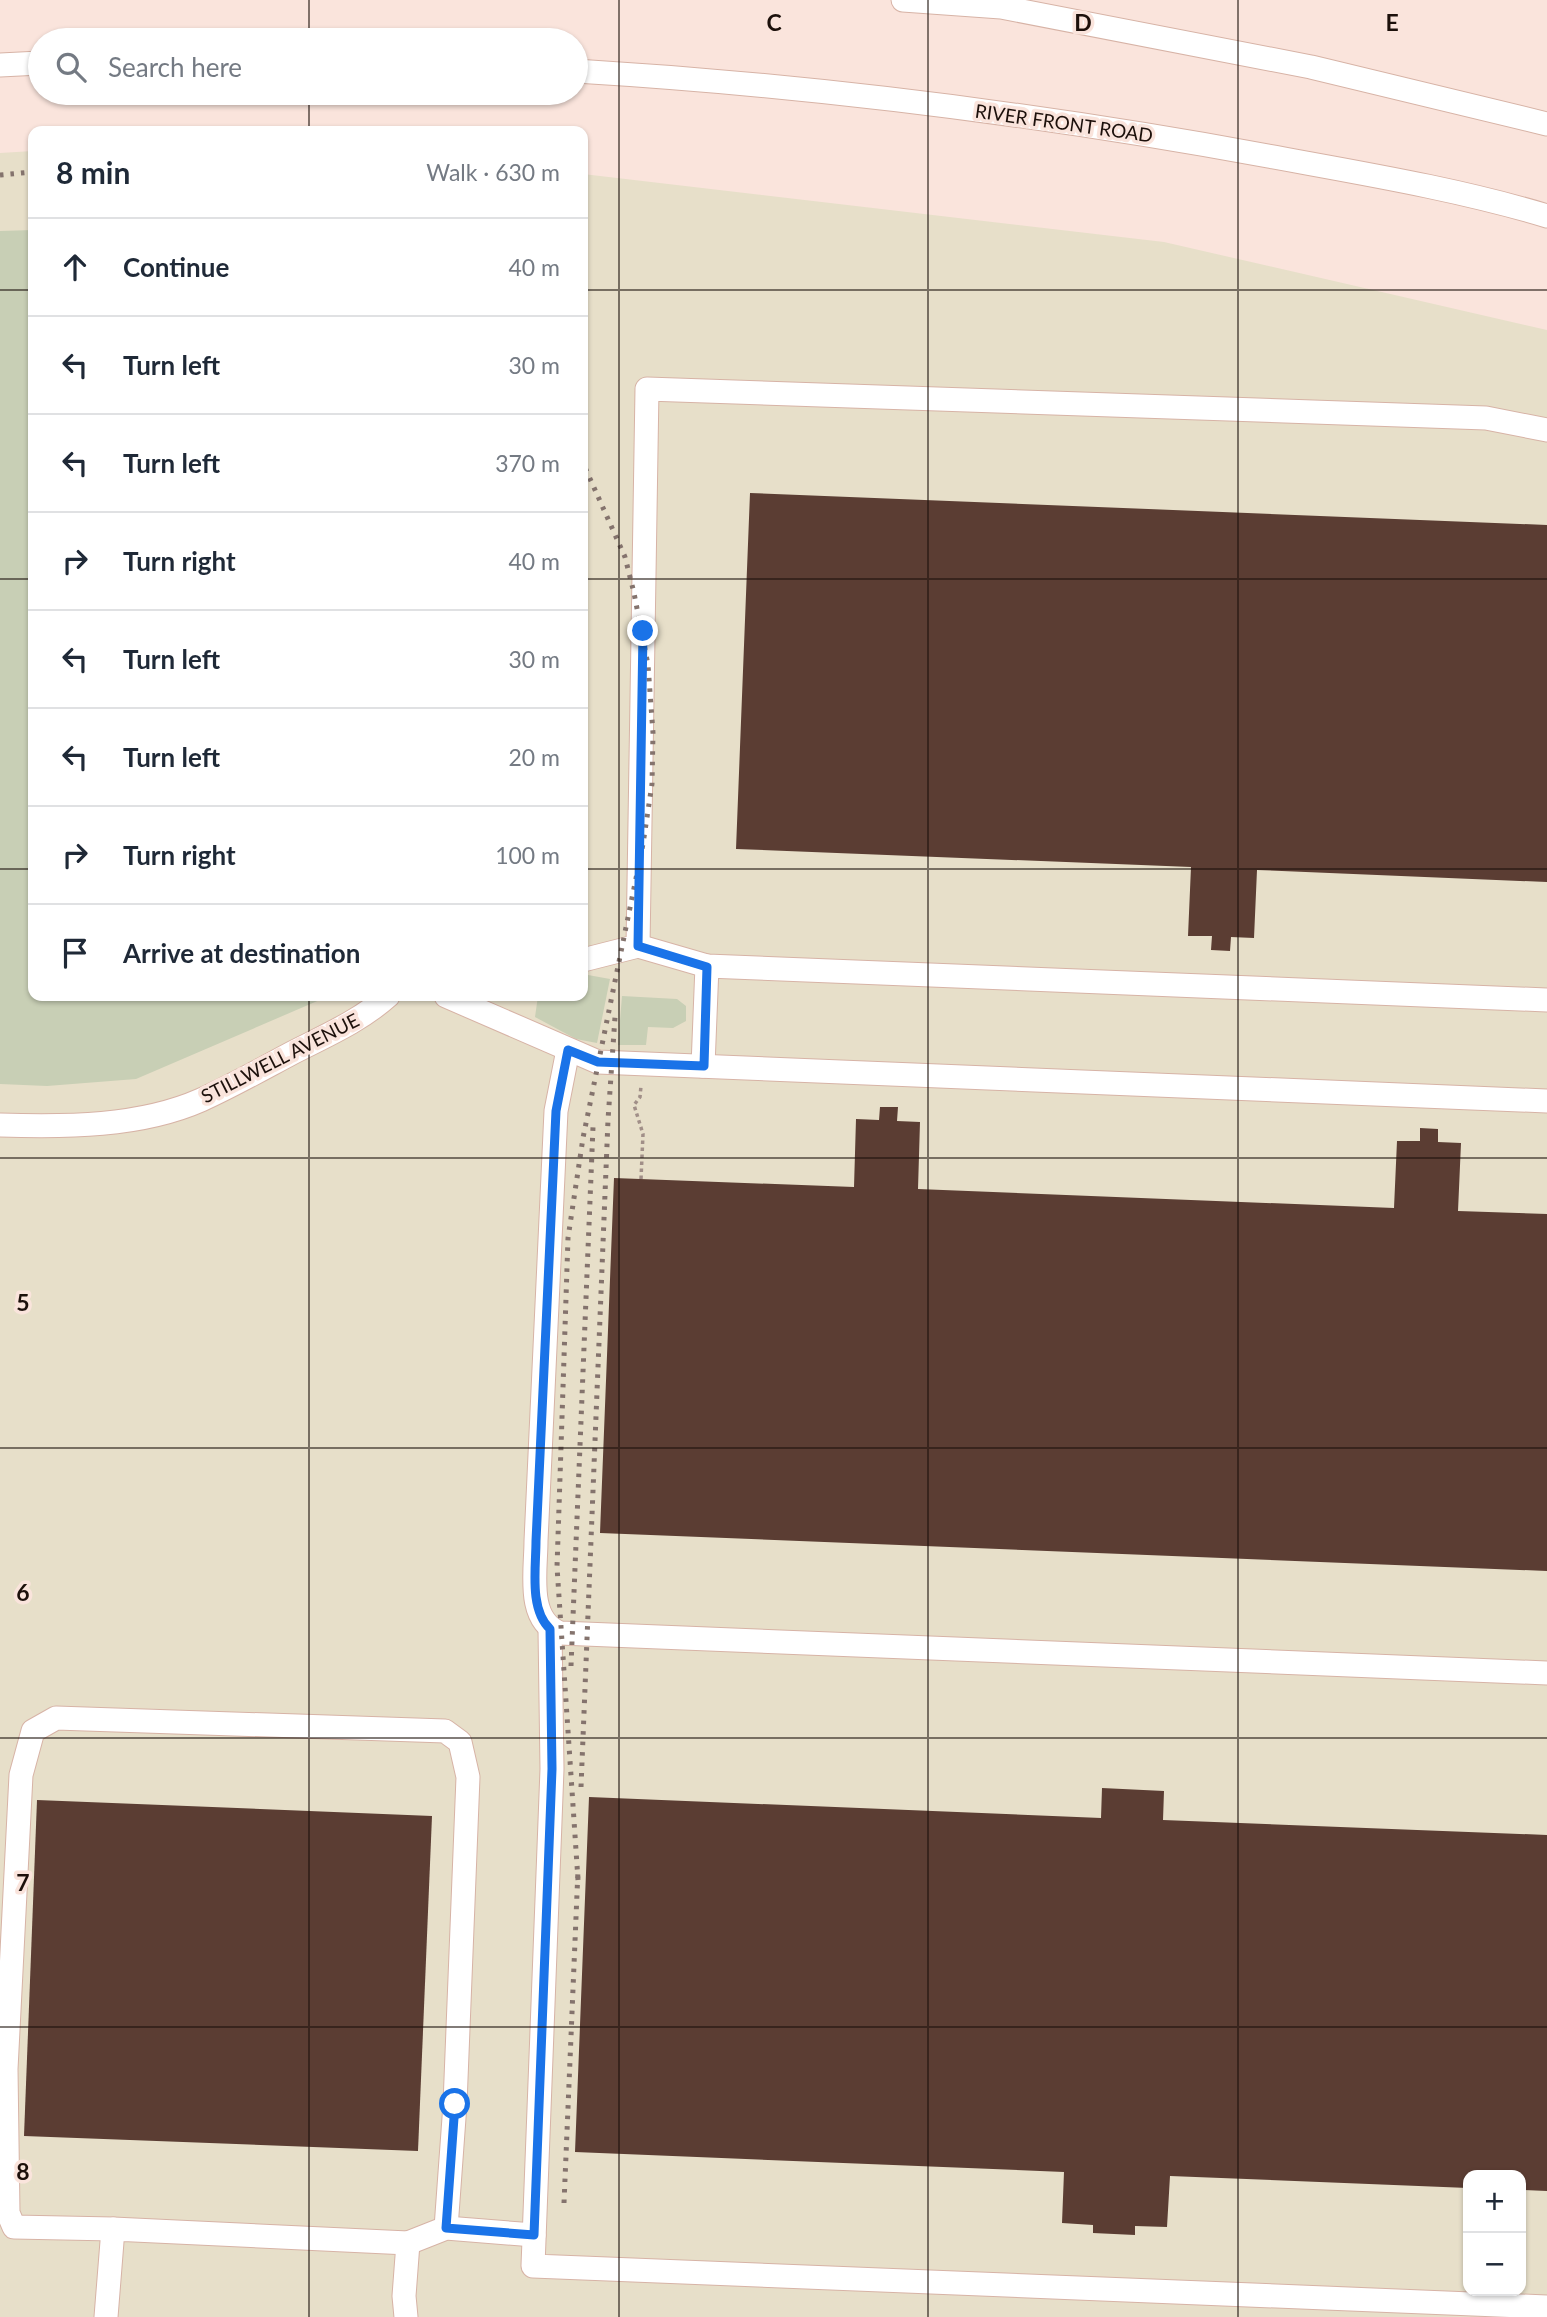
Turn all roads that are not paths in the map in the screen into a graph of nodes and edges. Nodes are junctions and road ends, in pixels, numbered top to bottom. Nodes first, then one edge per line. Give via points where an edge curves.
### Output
1 (903, 0) edge
2 (28, 64) edge
3 (0, 65) edge
4 (588, 72) edge
5 (1547, 124) edge
6 (1547, 216) edge
7 (1547, 430) edge
8 (638, 946) junction
9 (588, 959) edge
10 (707, 967) junction
11 (1547, 1000) edge
12 (382, 1001) edge
13 (457, 1001) edge
14 (568, 1050) junction
15 (704, 1066) junction
16 (1547, 1101) edge
17 (0, 1125) edge
18 (550, 1629) junction
19 (1547, 1673) edge
20 (446, 2228) junction
21 (113, 2229) junction
22 (534, 2235) junction
23 (408, 2243) junction
24 (1547, 2307) edge
25 (106, 2317) edge
26 (406, 2317) edge

1 - 5 street via 1001,7 1311,67
2 - 3 street
4 - 6 street, RIVER FRONT ROAD via 884,97 1161,136 1348,171
7 - 8 street via 1486,418 647,388
8 - 9 street
8 - 10 street
10 - 11 street
10 - 15 street
12 - 17 street, STILLWELL AVENUE via 337,1030 199,1101 101,1123
13 - 14 street
14 - 15 street via 598,1062
14 - 18 street via 556,1111 536,1541 538,1610
15 - 16 street
18 - 19 street via 560,1633
18 - 22 street via 552,1769
20 - 21 street via 468,1777 460,1742 445,1731 56,1718 33,1731 21,1775 6,2069 8,2213 15,2227
20 - 22 street
20 - 23 street
21 - 23 street
21 - 25 street
22 - 24 street via 533,2266
23 - 26 street

